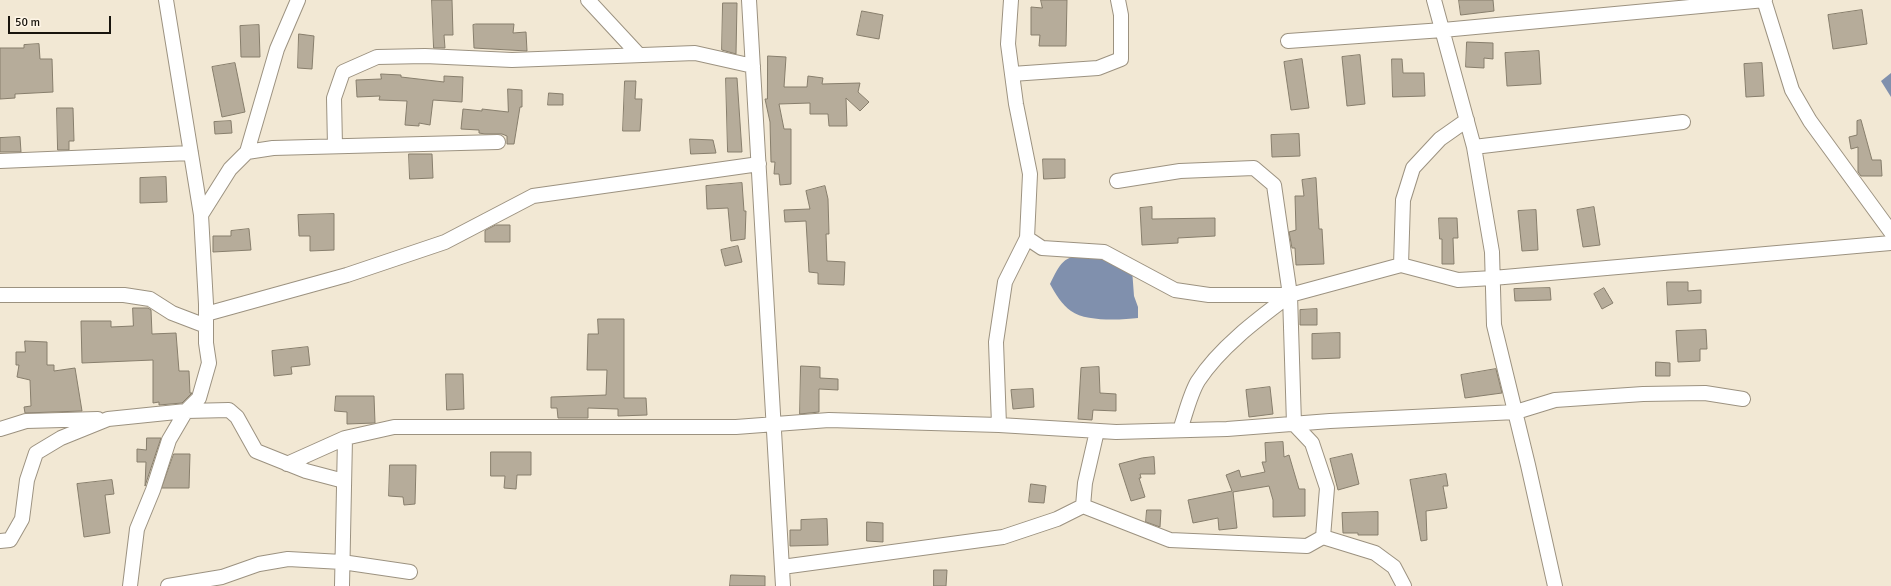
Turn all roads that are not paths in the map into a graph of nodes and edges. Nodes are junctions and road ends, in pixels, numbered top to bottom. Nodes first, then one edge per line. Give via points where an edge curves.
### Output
1 (166, 0) edge
2 (298, 0) edge
3 (588, 0) edge
4 (749, 0) edge
5 (1011, 0) edge
6 (1118, 0) edge
7 (1434, 0) edge
8 (1764, 0) edge
9 (1443, 30) junction
10 (1288, 41) dead end
11 (639, 55) junction
12 (753, 66) junction
13 (1012, 74) junction
14 (1467, 120) junction
15 (1683, 122) dead end
16 (498, 142) dead end
17 (334, 146) junction
18 (1474, 147) junction
19 (247, 152) junction
20 (191, 153) junction
21 (0, 161) edge
22 (759, 164) junction
23 (1117, 181) dead end
24 (201, 216) junction
25 (1891, 232) edge
26 (1027, 238) junction
27 (1891, 243) edge
28 (1401, 265) junction
29 (1494, 278) junction
30 (0, 295) edge
31 (1290, 295) junction
32 (206, 320) junction
33 (1743, 399) dead end
34 (186, 411) junction
35 (1516, 412) junction
36 (108, 419) junction
37 (774, 424) junction
38 (1294, 424) junction
39 (999, 425) junction
40 (0, 429) edge
41 (1180, 430) junction
42 (1097, 431) junction
43 (345, 438) junction
44 (287, 464) junction
45 (344, 481) junction
46 (1083, 506) junction
47 (1323, 537) junction
48 (0, 541) edge
49 (342, 562) junction
50 (782, 567) junction
51 (410, 572) dead end
52 (130, 586) edge
53 (168, 586) edge
54 (342, 586) edge
55 (783, 586) edge
56 (1404, 586) edge
57 (1555, 586) edge

1 - 20 street
2 - 19 street via 277,49
3 - 11 street
4 - 12 street
5 - 13 street via 1008,44
6 - 13 street via 1121,15 1121,59 1098,68
7 - 9 street
8 - 9 street
8 - 25 street via 1792,90 1814,127
9 - 10 street
9 - 14 street
11 - 12 street via 695,53
11 - 17 street via 512,60 425,56 377,57 343,72 334,98
12 - 22 street
13 - 26 street via 1030,174
14 - 18 street
14 - 28 street via 1440,139 1413,168 1403,200
15 - 18 street
16 - 17 street
17 - 19 street via 273,148
18 - 29 street
19 - 24 street via 230,169
20 - 21 street
20 - 24 street
22 - 32 street via 533,196 445,242
22 - 37 street
23 - 31 street via 1180,171 1254,168 1274,185
24 - 32 street
26 - 31 street via 1042,248 1104,252 1175,290 1209,295
26 - 39 street via 1005,282 996,342
27 - 29 street
28 - 29 street via 1458,280
28 - 31 street
29 - 35 street via 1494,326
30 - 32 street via 124,295 150,299 172,313
31 - 38 street
31 - 41 street via 1250,326 1220,354 1197,382
32 - 34 street via 209,363 205,382 199,398
33 - 35 street via 1705,393 1643,394 1555,400
34 - 36 street
34 - 44 street via 229,410 237,417 256,451
34 - 52 street via 169,440 137,529
35 - 38 street
35 - 57 street
36 - 40 street via 26,421
36 - 48 street via 61,438 36,453 27,480 22,518 10,540
37 - 39 street via 829,420
37 - 43 street via 736,427 394,427
37 - 50 street
38 - 41 street
38 - 47 street via 1312,443 1327,488
39 - 42 street
41 - 42 street
42 - 46 street via 1085,483
43 - 44 street
43 - 45 street
44 - 45 street
45 - 49 street
46 - 47 street via 1170,540 1307,546
46 - 50 street via 1057,519 1003,538
47 - 56 street via 1375,553 1394,568
49 - 51 street
49 - 53 street via 288,559 259,564 222,577
49 - 54 street
50 - 55 street

